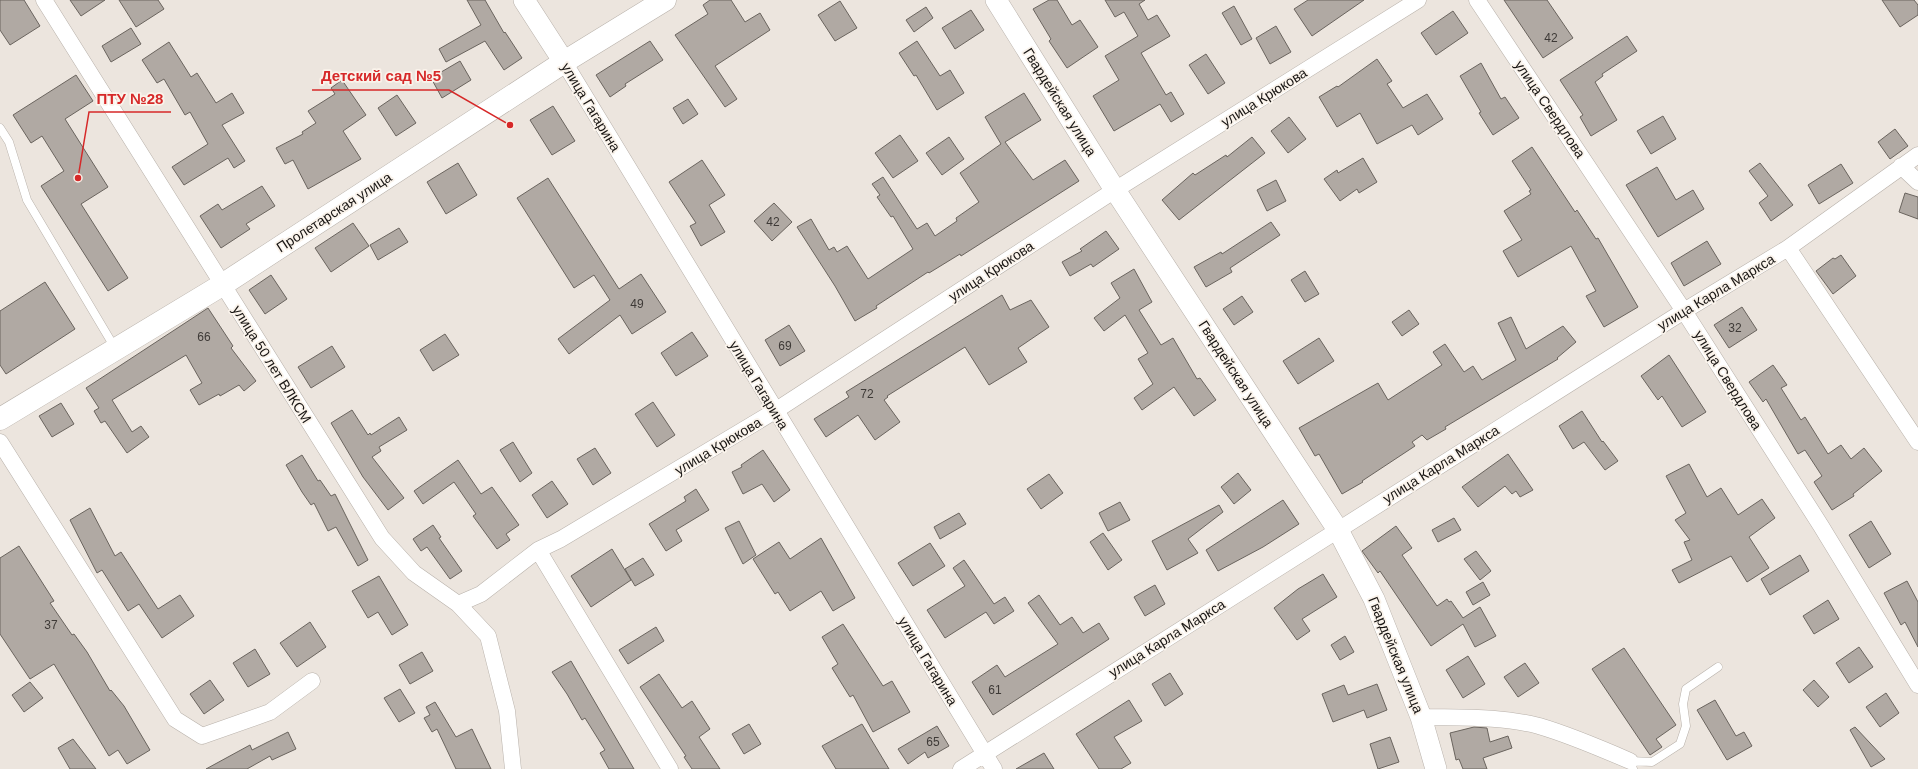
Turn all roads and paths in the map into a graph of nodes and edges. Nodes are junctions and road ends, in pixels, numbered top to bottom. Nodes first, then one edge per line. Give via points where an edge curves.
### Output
1 (44, 0) edge
2 (524, 0) edge
3 (665, 0) edge
4 (996, 0) edge
5 (1418, 0) edge
6 (1477, 0) edge
7 (564, 62) junction
8 (0, 128) edge
9 (1918, 155) edge
10 (1901, 166) junction
11 (1918, 182) edge
12 (1115, 190) junction
13 (1788, 248) junction
14 (222, 285) junction
15 (1684, 311) junction
16 (116, 348) junction
17 (775, 411) junction
18 (0, 419) edge
19 (0, 442) edge
20 (1918, 442) edge
21 (1338, 530) junction
22 (538, 550) junction
23 (458, 604) junction
24 (1718, 667) dead end
25 (312, 681) dead end
26 (1918, 685) edge
27 (1421, 717) junction
28 (984, 753) junction
29 (1632, 765) edge
30 (513, 769) edge
31 (670, 769) edge
32 (961, 769) edge
33 (994, 769) edge
34 (1436, 769) edge

1 - 14 street, улица 50 лет ВЛКСМ
2 - 7 street, улица Гагарина
3 - 7 main road, Пролетарская улица
4 - 12 street, Гвардейская улица
5 - 12 street, улица Крюкова
6 - 15 street, улица Свердлова
7 - 14 main road, Пролетарская улица
7 - 17 street, улица Гагарина
8 - 16 lane via 8,142 27,200
9 - 10 street, улица Карла Маркса
10 - 11 street
10 - 13 street, улица Карла Маркса
12 - 17 street, улица Крюкова
12 - 21 street, Гвардейская улица
13 - 15 street, улица Карла Маркса
13 - 20 street
14 - 16 main road, Пролетарская улица
14 - 23 street, улица 50 лет ВЛКСМ via 382,538 414,572
15 - 21 street, улица Карла Маркса
15 - 26 street, улица Свердлова via 1821,526
16 - 18 main road, Пролетарская улица
17 - 22 street, улица Крюкова via 561,539
17 - 28 street, улица Гагарина
19 - 25 street via 175,719 202,736 270,712
21 - 27 street, Гвардейская улица via 1374,599
21 - 28 street, улица Карла Маркса
22 - 23 street via 481,594
22 - 31 street
23 - 30 street, улица 50 лет ВЛКСМ via 488,636 507,711
24 - 29 lane via 1686,689 1683,704 1686,726 1680,744 1652,762
27 - 29 street via 1489,719 1538,726 1586,742
27 - 34 street, Гвардейская улица
28 - 32 street, улица Карла Маркса
28 - 33 street, улица Гагарина

